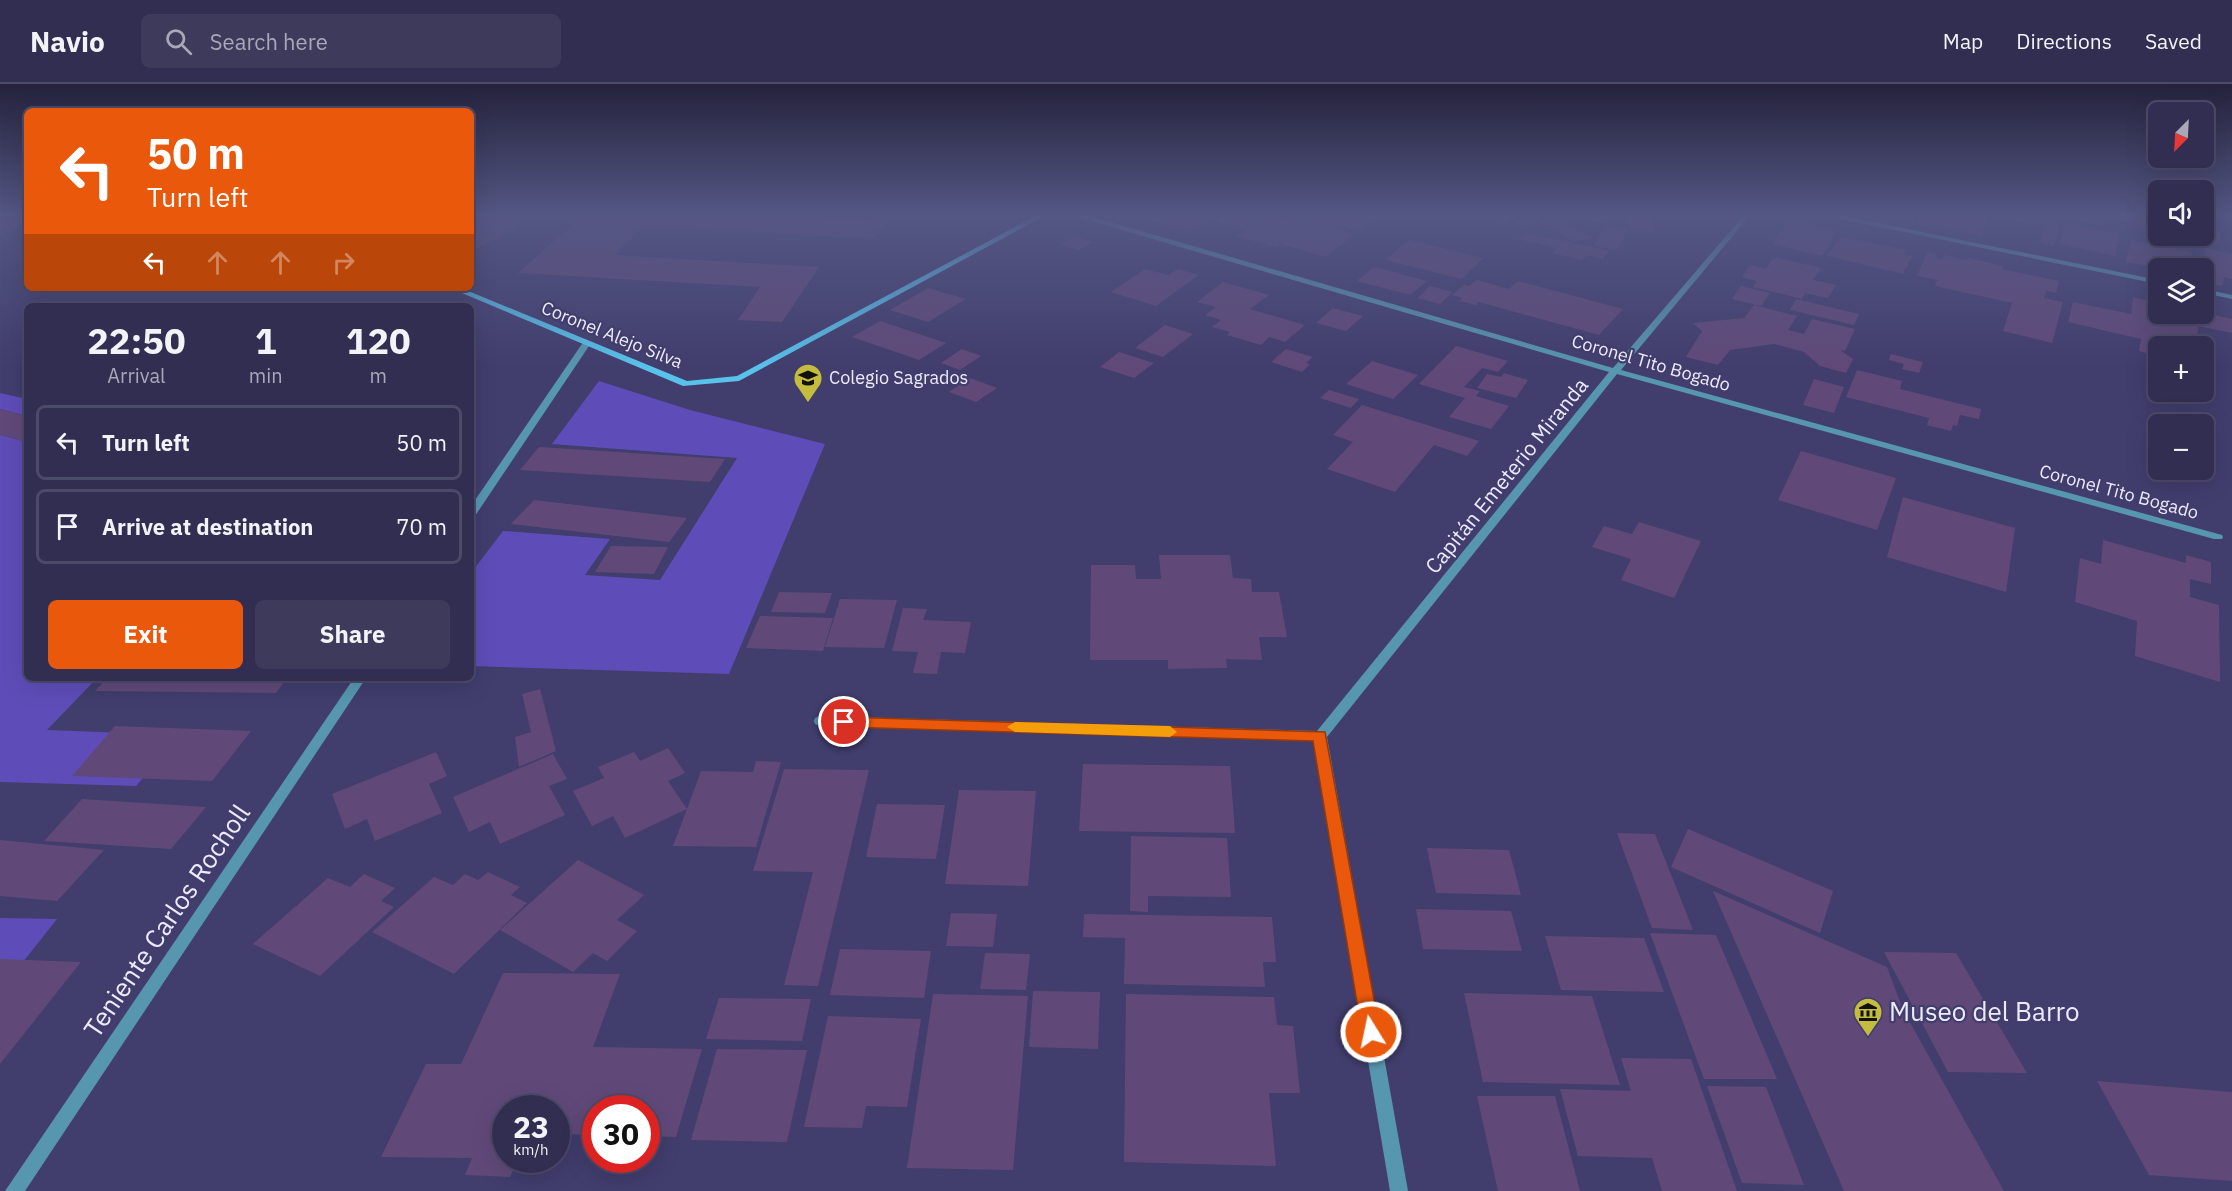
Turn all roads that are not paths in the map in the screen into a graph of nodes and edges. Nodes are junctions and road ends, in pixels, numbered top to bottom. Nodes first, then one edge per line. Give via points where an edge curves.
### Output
1 (947, 266) edge
2 (1257, 266) edge
3 (1703, 266) edge
4 (2079, 266) edge
5 (2148, 280) edge
6 (461, 291) edge
7 (2214, 293) edge
8 (2232, 297) edge
9 (586, 343) junction
10 (1615, 370) junction
11 (474, 510) edge
12 (2218, 537) dead end
13 (358, 681) edge
14 (820, 721) dead end
15 (1320, 736) junction
16 (14, 1191) edge
17 (1399, 1191) edge

1 - 9 main road, Coronel Alejo Silva via 739,378 686,384
2 - 10 street, Coronel Tito Bogado
3 - 10 street, Capitán Emeterio Miranda
4 - 5 street
6 - 9 main road, Coronel Alejo Silva
7 - 8 street
9 - 11 street
10 - 12 street, Coronel Tito Bogado
10 - 15 street, Capitán Emeterio Miranda
13 - 16 street, Teniente Carlos Rocholl
14 - 15 street
15 - 17 street

